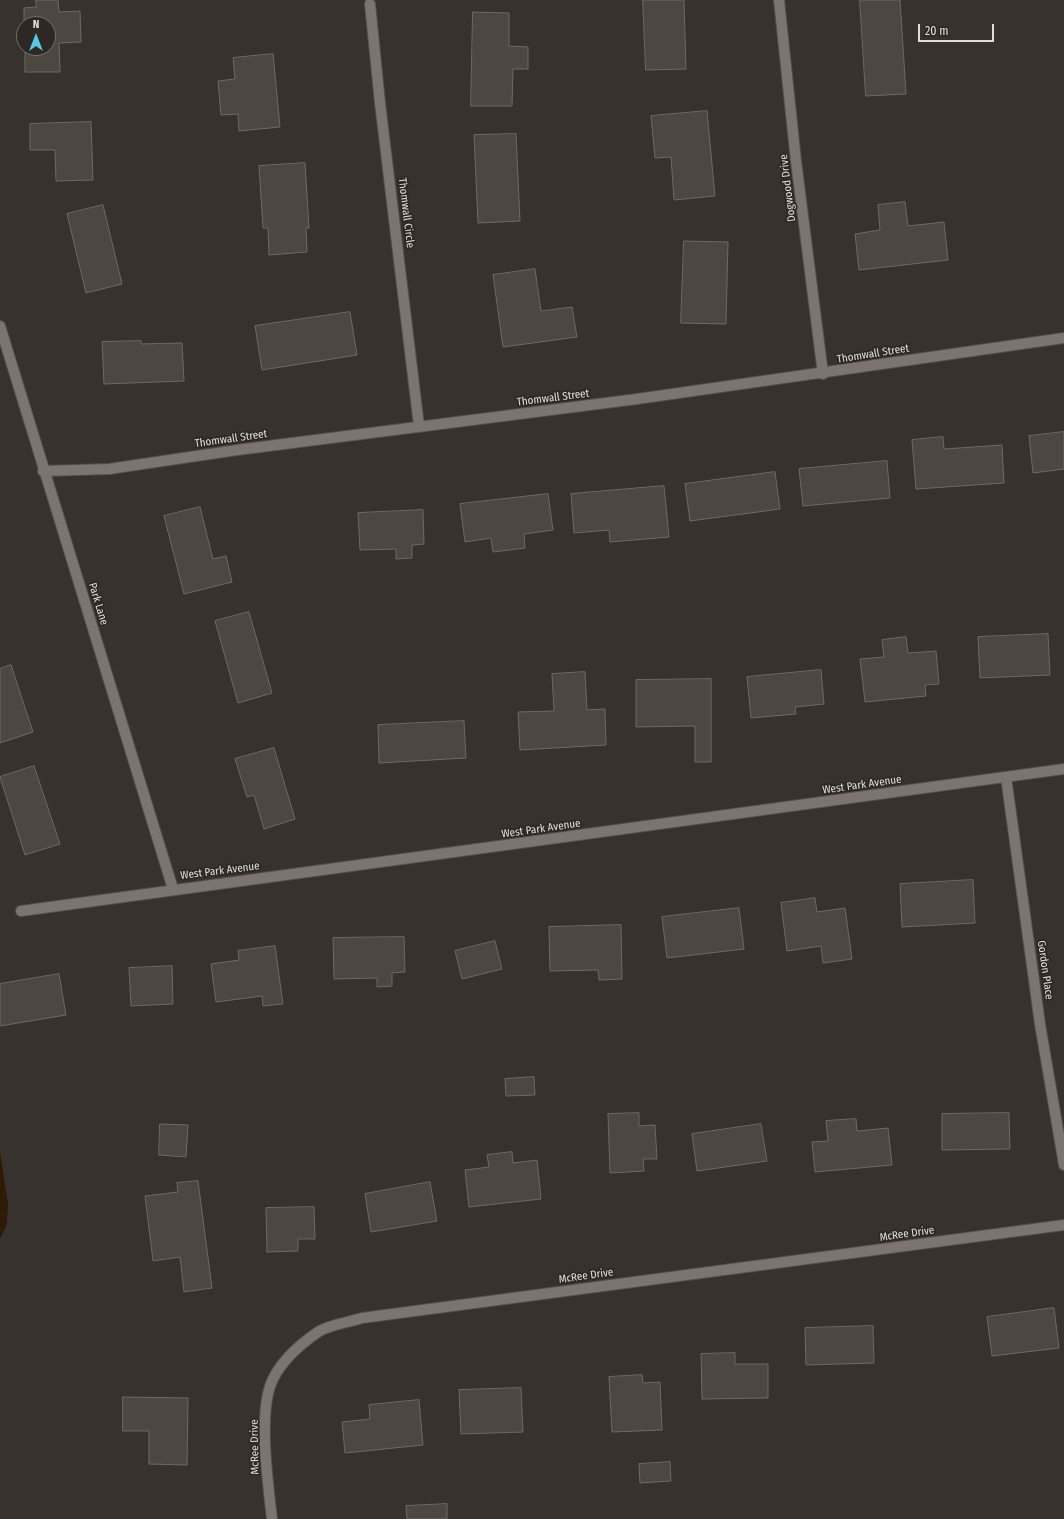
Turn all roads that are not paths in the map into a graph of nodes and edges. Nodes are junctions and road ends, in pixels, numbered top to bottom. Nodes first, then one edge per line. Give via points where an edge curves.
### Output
1 (779, 0) edge
2 (370, 4) dead end
3 (0, 326) edge
4 (1064, 338) edge
5 (823, 374) junction
6 (419, 426) junction
7 (44, 471) junction
8 (1064, 769) edge
9 (1006, 777) junction
10 (173, 889) junction
11 (21, 911) dead end
12 (1064, 1165) edge
13 (1064, 1225) edge
14 (272, 1519) edge

1 - 5 street, Dogwood Drive
2 - 6 street, Thomwall Circle
3 - 7 street, Park Lane
4 - 5 street, Thomwall Street
5 - 6 street, Thomwall Street
6 - 7 street, Thomwall Street via 109,469
7 - 10 street, Park Lane
8 - 9 street, West Park Avenue
9 - 10 street, West Park Avenue
9 - 12 street, Gordon Place via 1040,1024
10 - 11 street, West Park Avenue
13 - 14 street, McRee Drive via 362,1318 319,1331 287,1358 270,1386 265,1422

